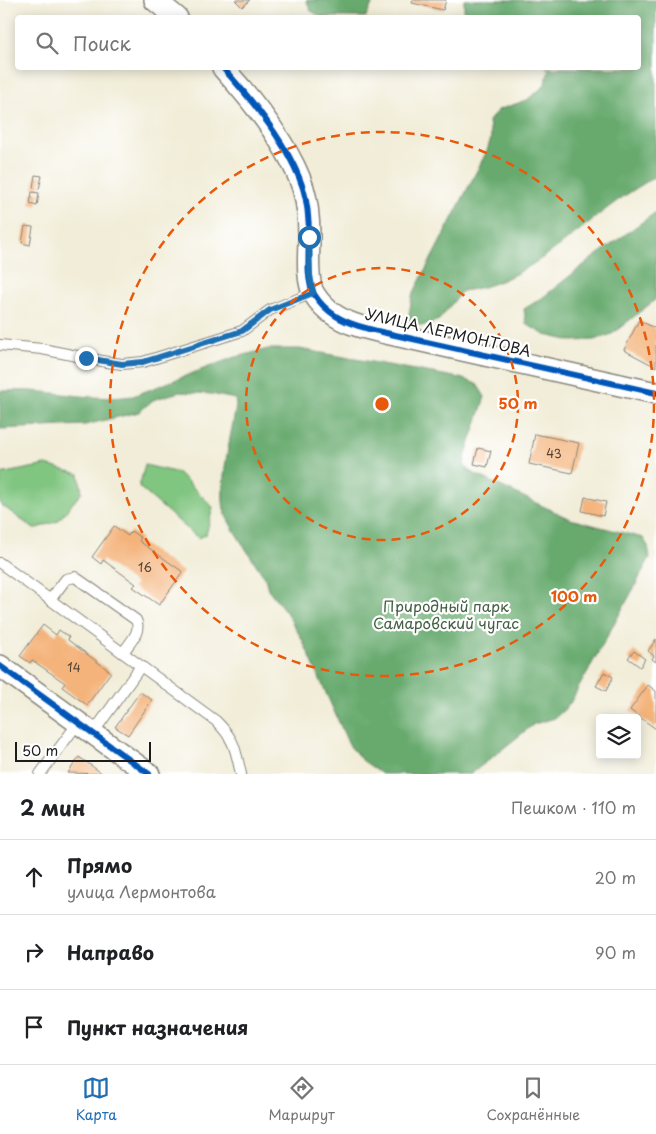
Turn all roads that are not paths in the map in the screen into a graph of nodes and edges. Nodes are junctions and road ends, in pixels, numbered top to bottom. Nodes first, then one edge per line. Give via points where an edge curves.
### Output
1 (155, 0) edge
2 (173, 15) edge
3 (225, 70) edge
4 (313, 293) junction
5 (0, 345) edge
6 (656, 392) edge
7 (0, 563) edge
8 (50, 600) junction
9 (122, 652) junction
10 (0, 666) edge
11 (141, 666) junction
12 (86, 728) junction
13 (40, 774) edge
14 (149, 774) edge
15 (241, 774) edge

1 - 2 street
3 - 4 street via 273,130 302,187 308,209
4 - 5 lane via 270,310 242,331 143,362 122,364 42,349
4 - 6 street, УЛИЦА ЛЕРМОНТОВА via 336,316 356,325
7 - 8 lane
8 - 9 lane
8 - 9 lane via 66,579 75,577 136,620 138,629
9 - 11 lane
10 - 12 street
11 - 12 lane
11 - 15 lane via 216,721 234,742
12 - 13 lane
12 - 14 street

